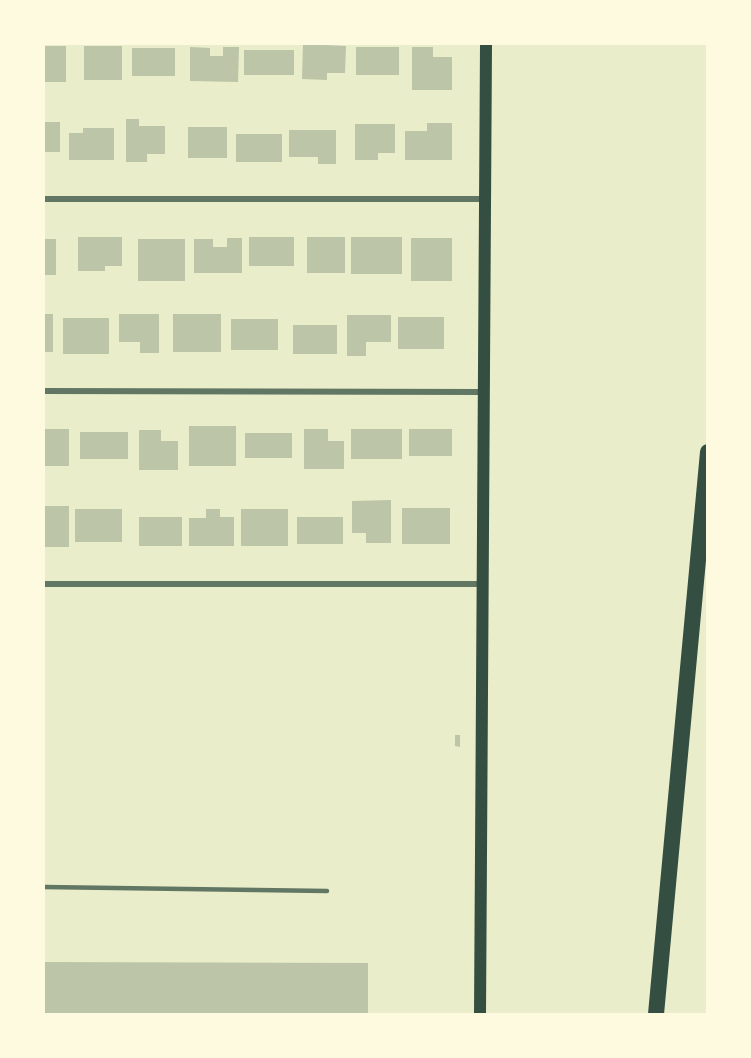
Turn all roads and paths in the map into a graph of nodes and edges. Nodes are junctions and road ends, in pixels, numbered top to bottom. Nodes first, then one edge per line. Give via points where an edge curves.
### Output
1 (486, 44) edge
2 (44, 199) edge
3 (486, 199) junction
4 (44, 391) edge
5 (483, 392) junction
6 (708, 452) edge
7 (44, 584) edge
8 (483, 584) junction
9 (44, 887) edge
10 (327, 891) dead end
11 (480, 1014) edge
12 (657, 1014) edge

1 - 3 main road
2 - 3 street
3 - 5 main road
4 - 5 street
5 - 8 main road
6 - 12 highway
7 - 8 street
8 - 11 main road
9 - 10 lane

